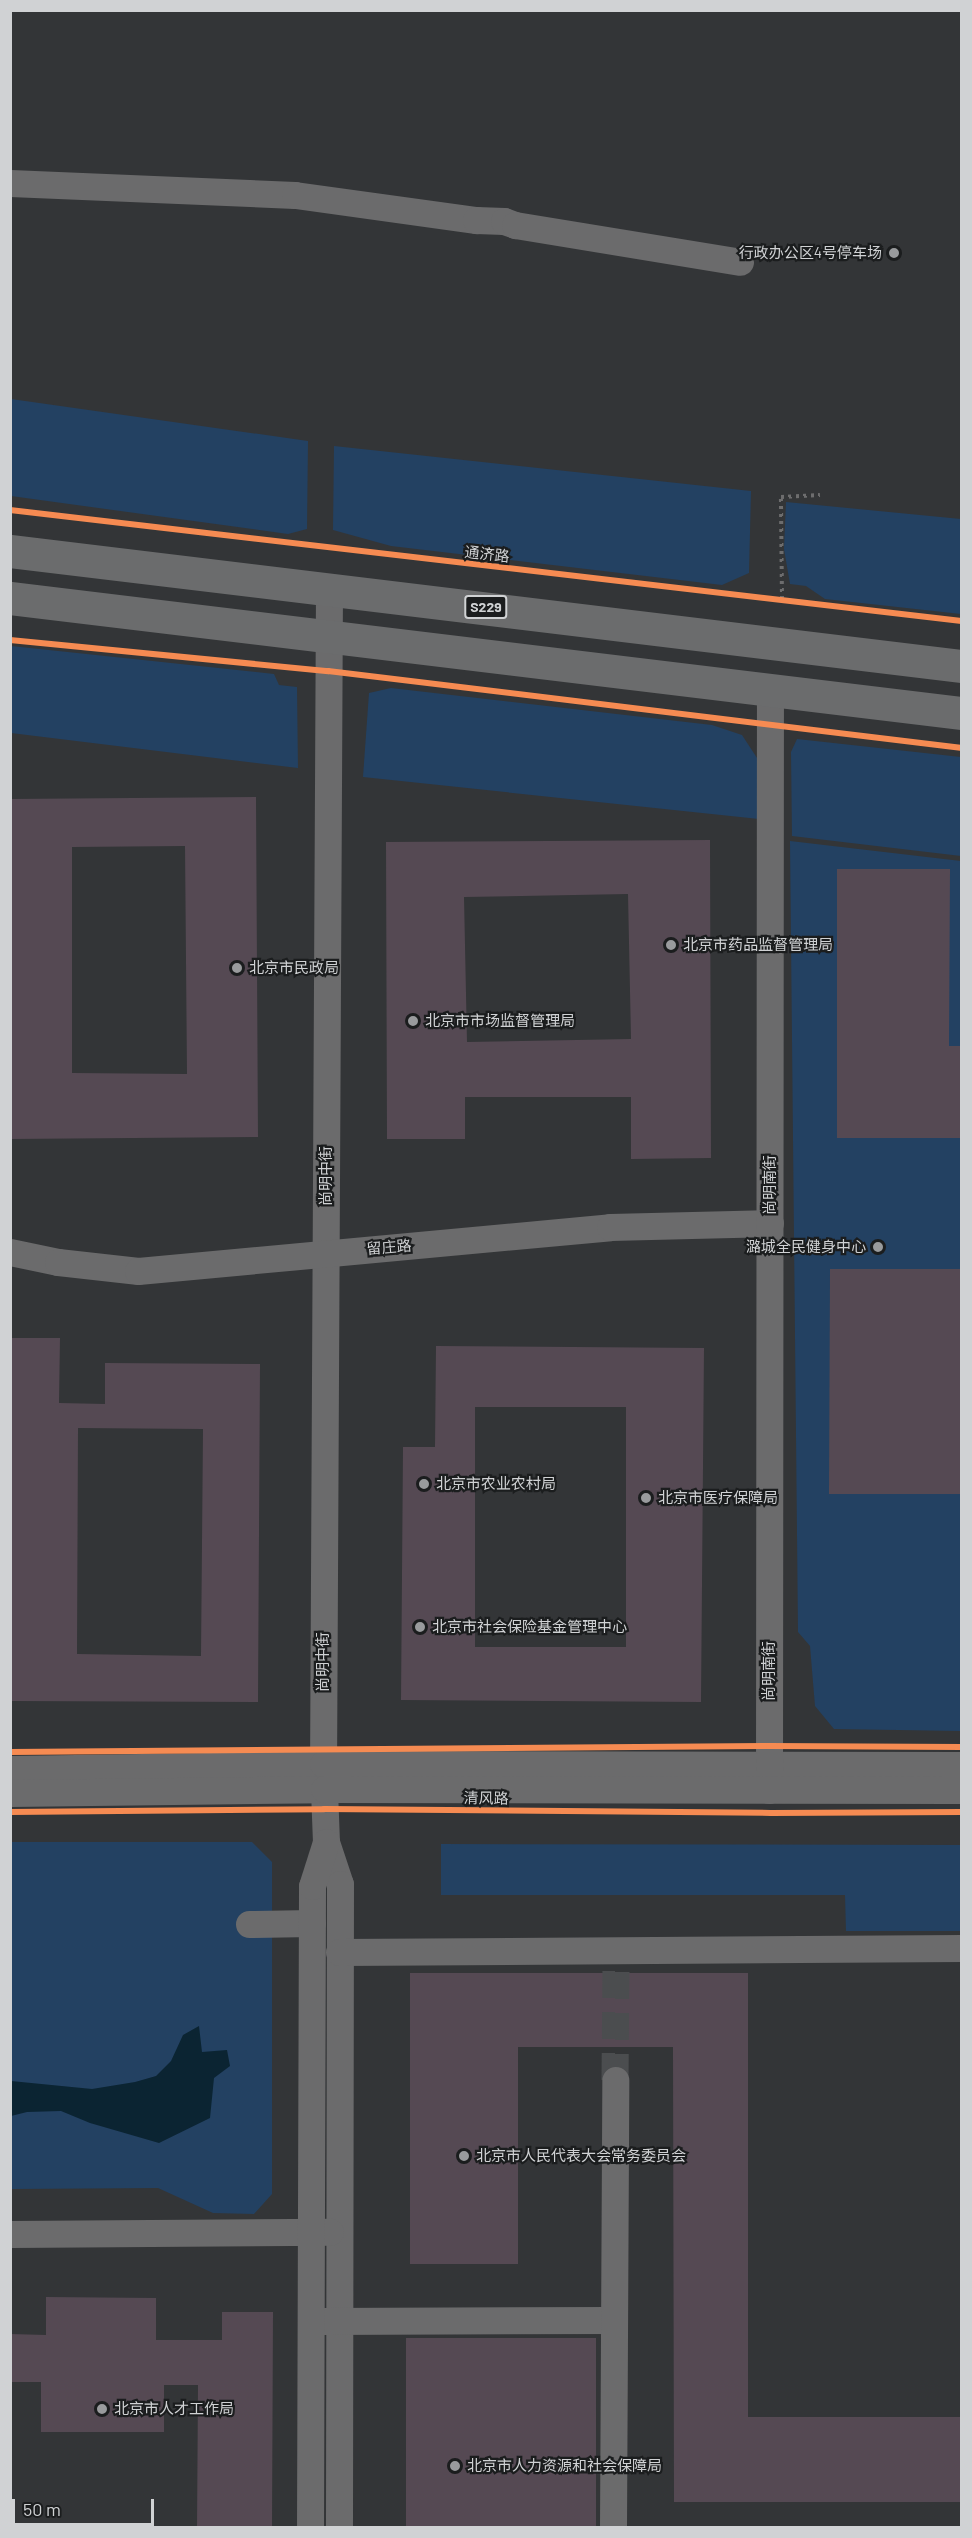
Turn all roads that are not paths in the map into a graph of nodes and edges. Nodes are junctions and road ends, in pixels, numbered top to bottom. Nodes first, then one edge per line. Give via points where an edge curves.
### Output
1 (10, 183) edge
2 (740, 262) dead end
3 (10, 551) edge
4 (329, 588) junction
5 (10, 598) edge
6 (329, 637) junction
7 (962, 666) edge
8 (770, 689) junction
9 (962, 713) edge
10 (770, 1223) junction
11 (10, 1252) edge
12 (326, 1253) junction
13 (962, 1765) edge
14 (10, 1769) edge
15 (323, 1776) junction
16 (769, 1777) junction
17 (962, 1790) edge
18 (10, 1793) edge
19 (326, 1842) junction
20 (312, 1923) junction
21 (249, 1924) dead end
22 (962, 1948) edge
23 (339, 1952) junction
24 (615, 2080) tunnel mouth
25 (312, 2232) junction
26 (339, 2232) junction
27 (10, 2234) edge
28 (614, 2320) junction
29 (311, 2321) junction
30 (340, 2321) junction
31 (310, 2528) edge
32 (339, 2528) edge
33 (613, 2528) edge

1 - 2 street via 295,195 504,221
3 - 4 main road, S229
4 - 6 street, 尚明中街
4 - 7 main road, S229
5 - 6 main road
6 - 8 main road
6 - 12 street, 尚明中街
8 - 9 main road
8 - 10 street, 尚明南街
10 - 12 street, 留庄路 via 610,1227
10 - 16 street, 尚明南街
11 - 12 street, 留庄路 via 138,1271
12 - 15 street, 尚明中街
13 - 16 street
14 - 15 street
15 - 16 street
15 - 18 street
15 - 19 street, 尚明中街
16 - 17 street
19 - 20 street via 312,1886
19 - 23 street via 340,1884
20 - 21 street
20 - 25 street
22 - 23 street via 616,1958
23 - 26 street
24 - 28 street
25 - 26 street
25 - 27 street
25 - 29 street
26 - 30 street
28 - 30 street
28 - 33 street
29 - 30 street
29 - 31 street
30 - 32 street

